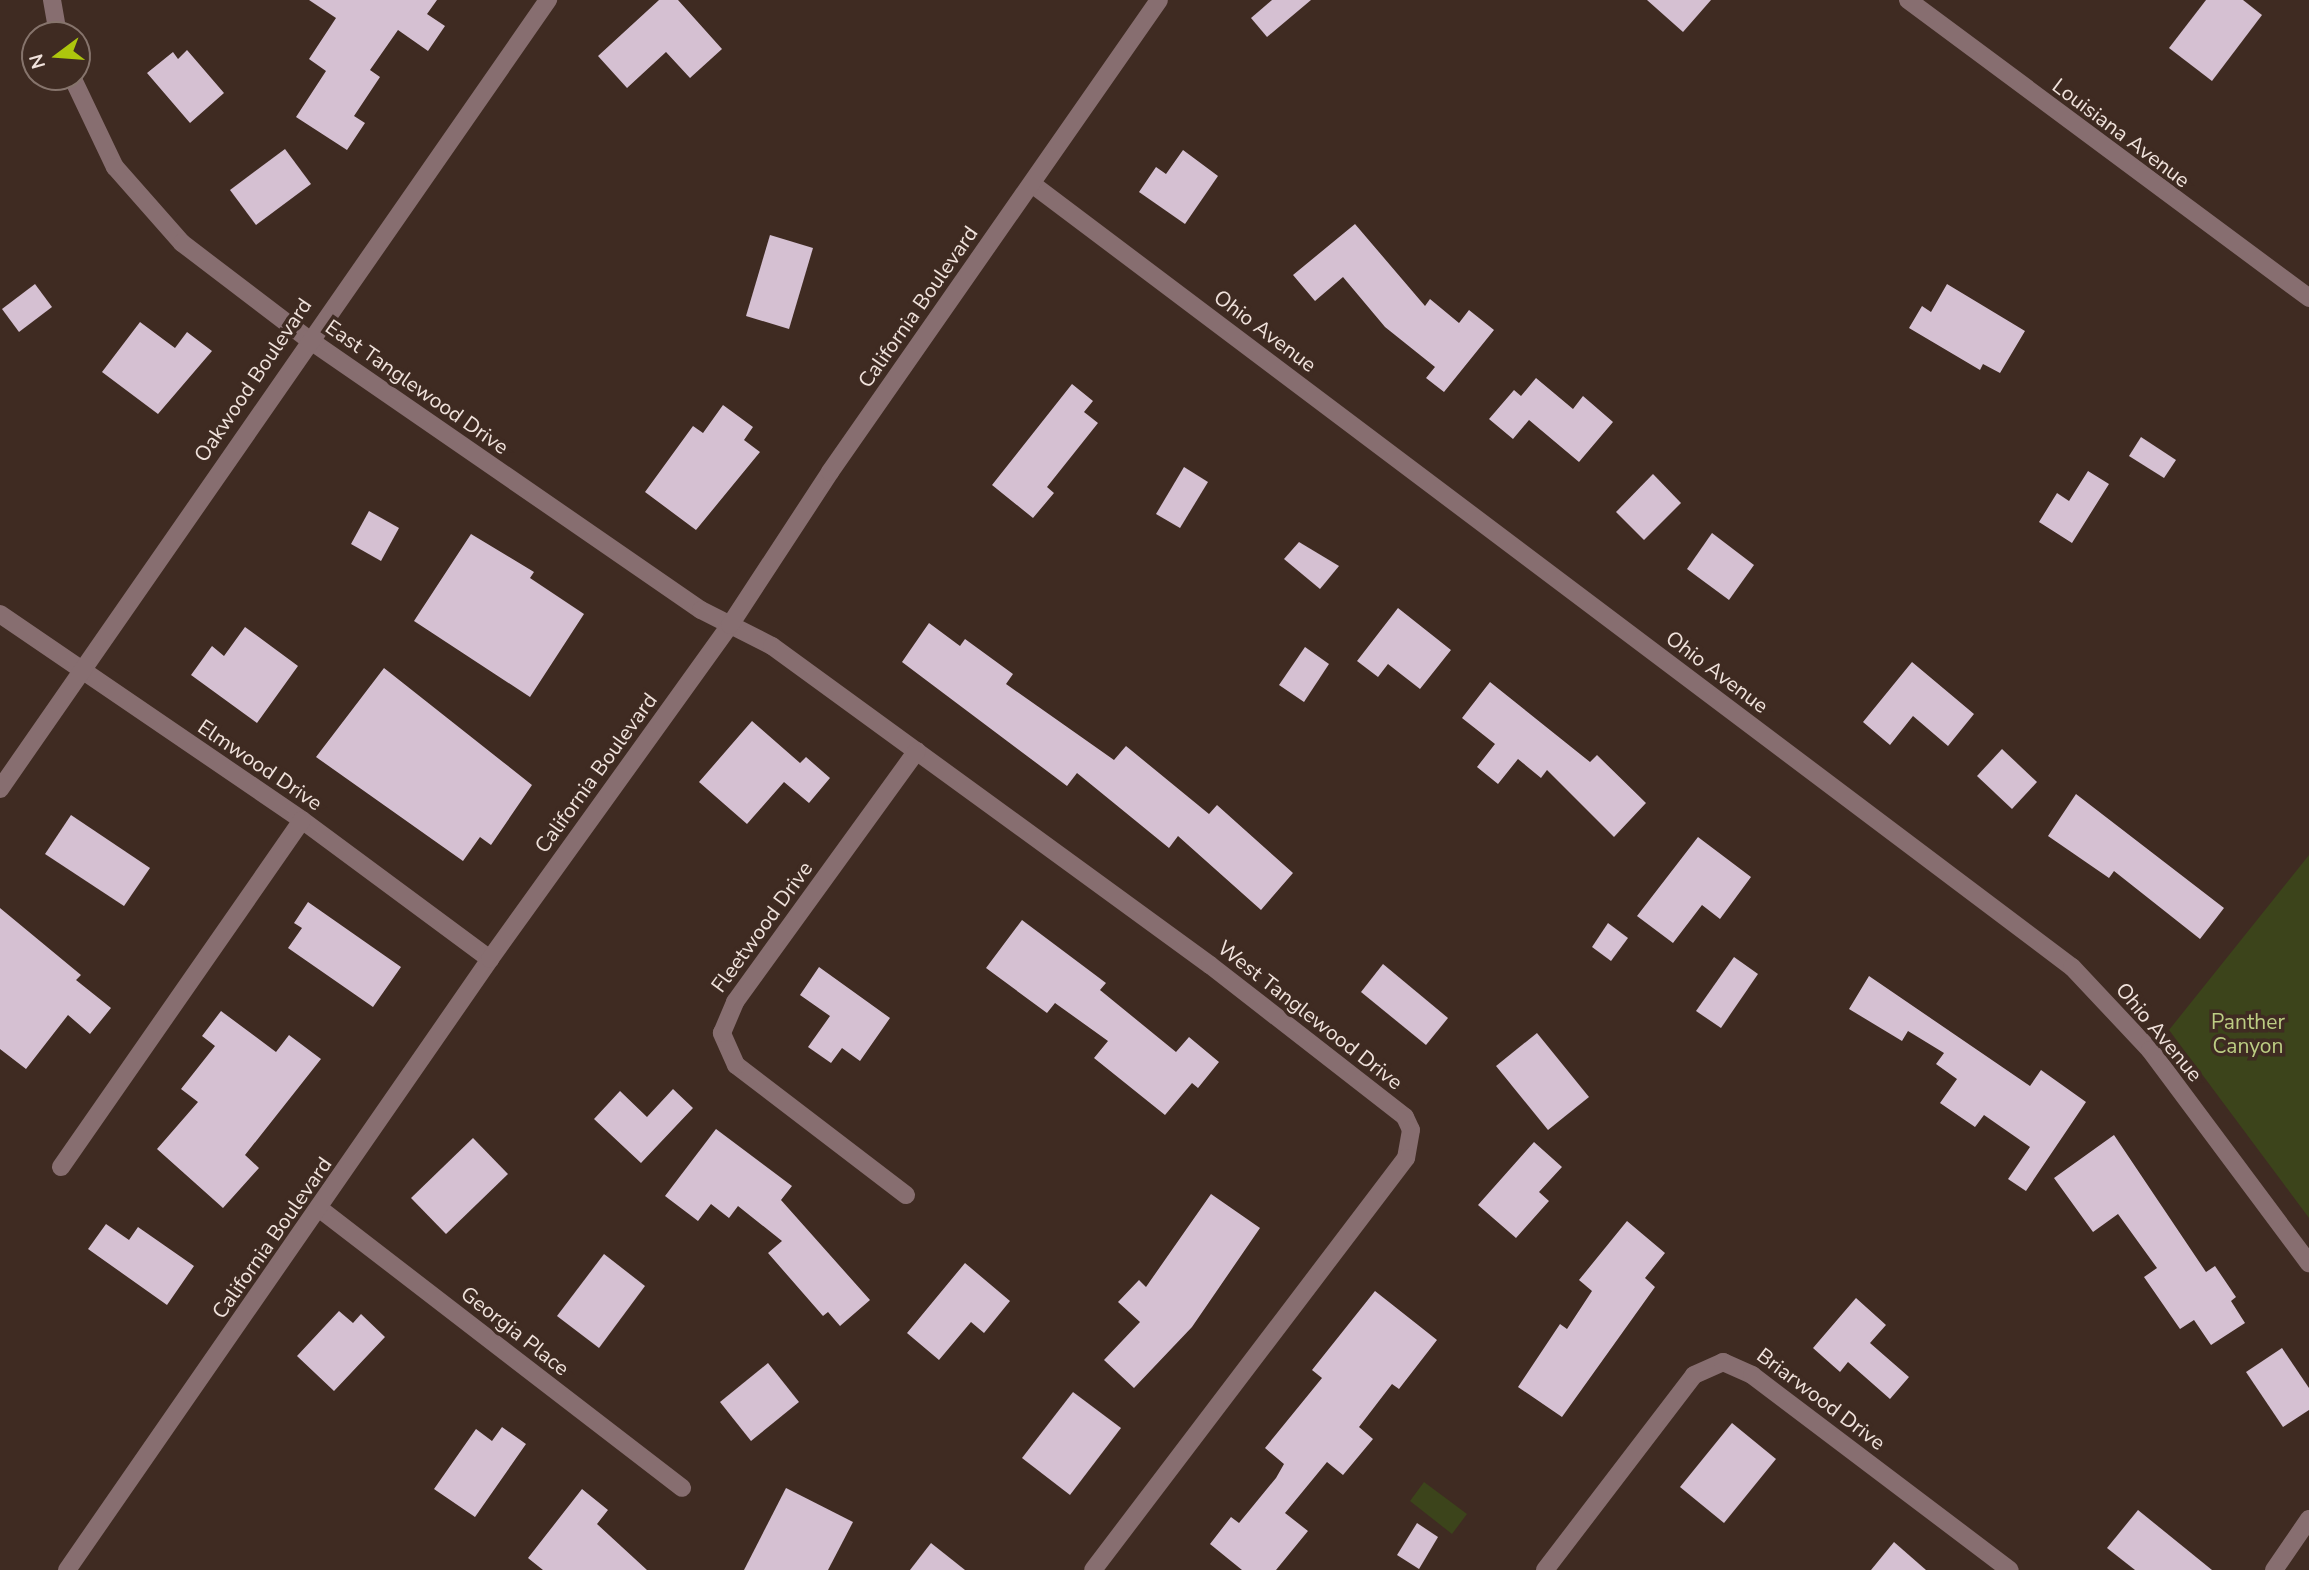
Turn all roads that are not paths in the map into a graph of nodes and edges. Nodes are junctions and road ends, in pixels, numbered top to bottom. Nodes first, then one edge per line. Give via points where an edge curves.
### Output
1 (52, 0) edge
2 (548, 0) edge
3 (1159, 0) edge
4 (1908, 0) edge
5 (56, 21) edge
6 (79, 91) edge
7 (1032, 184) junction
8 (2309, 298) edge
9 (308, 340) junction
10 (0, 614) edge
11 (730, 625) junction
12 (82, 673) junction
13 (917, 751) junction
14 (0, 789) edge
15 (302, 820) junction
16 (490, 959) junction
17 (61, 1167) dead end
18 (906, 1195) dead end
19 (320, 1209) junction
20 (2309, 1263) edge
21 (681, 1488) dead end
22 (2309, 1519) edge
23 (2008, 1569) edge
24 (67, 1570) edge
25 (1093, 1570) edge
26 (1545, 1570) edge
27 (2274, 1570) edge

1 - 5 street
2 - 9 street, Oakwood Boulevard
3 - 7 street, California Boulevard
4 - 8 street, Louisiana Avenue
6 - 9 street, East Tanglewood Drive via 115,167 182,243
7 - 11 street, California Boulevard via 830,472
7 - 20 street, Ohio Avenue via 2072,967 2150,1050
9 - 11 street, East Tanglewood Drive via 701,610
9 - 12 street, Oakwood Boulevard
10 - 12 street, Elmwood Drive
11 - 13 street, West Tanglewood Drive via 772,646
11 - 16 street, California Boulevard
12 - 14 street, Oakwood Boulevard
12 - 15 street, Elmwood Drive
13 - 18 street, Fleetwood Drive via 735,1002 722,1033 736,1065
13 - 25 street, West Tanglewood Drive via 1210,965 1405,1117 1411,1129 1406,1158
15 - 16 street, Elmwood Drive
15 - 17 street
16 - 19 street, California Boulevard
19 - 21 street, Georgia Place
19 - 24 street, California Boulevard
22 - 27 street
23 - 26 street, Briarwood Drive via 1752,1375 1723,1362 1694,1375

